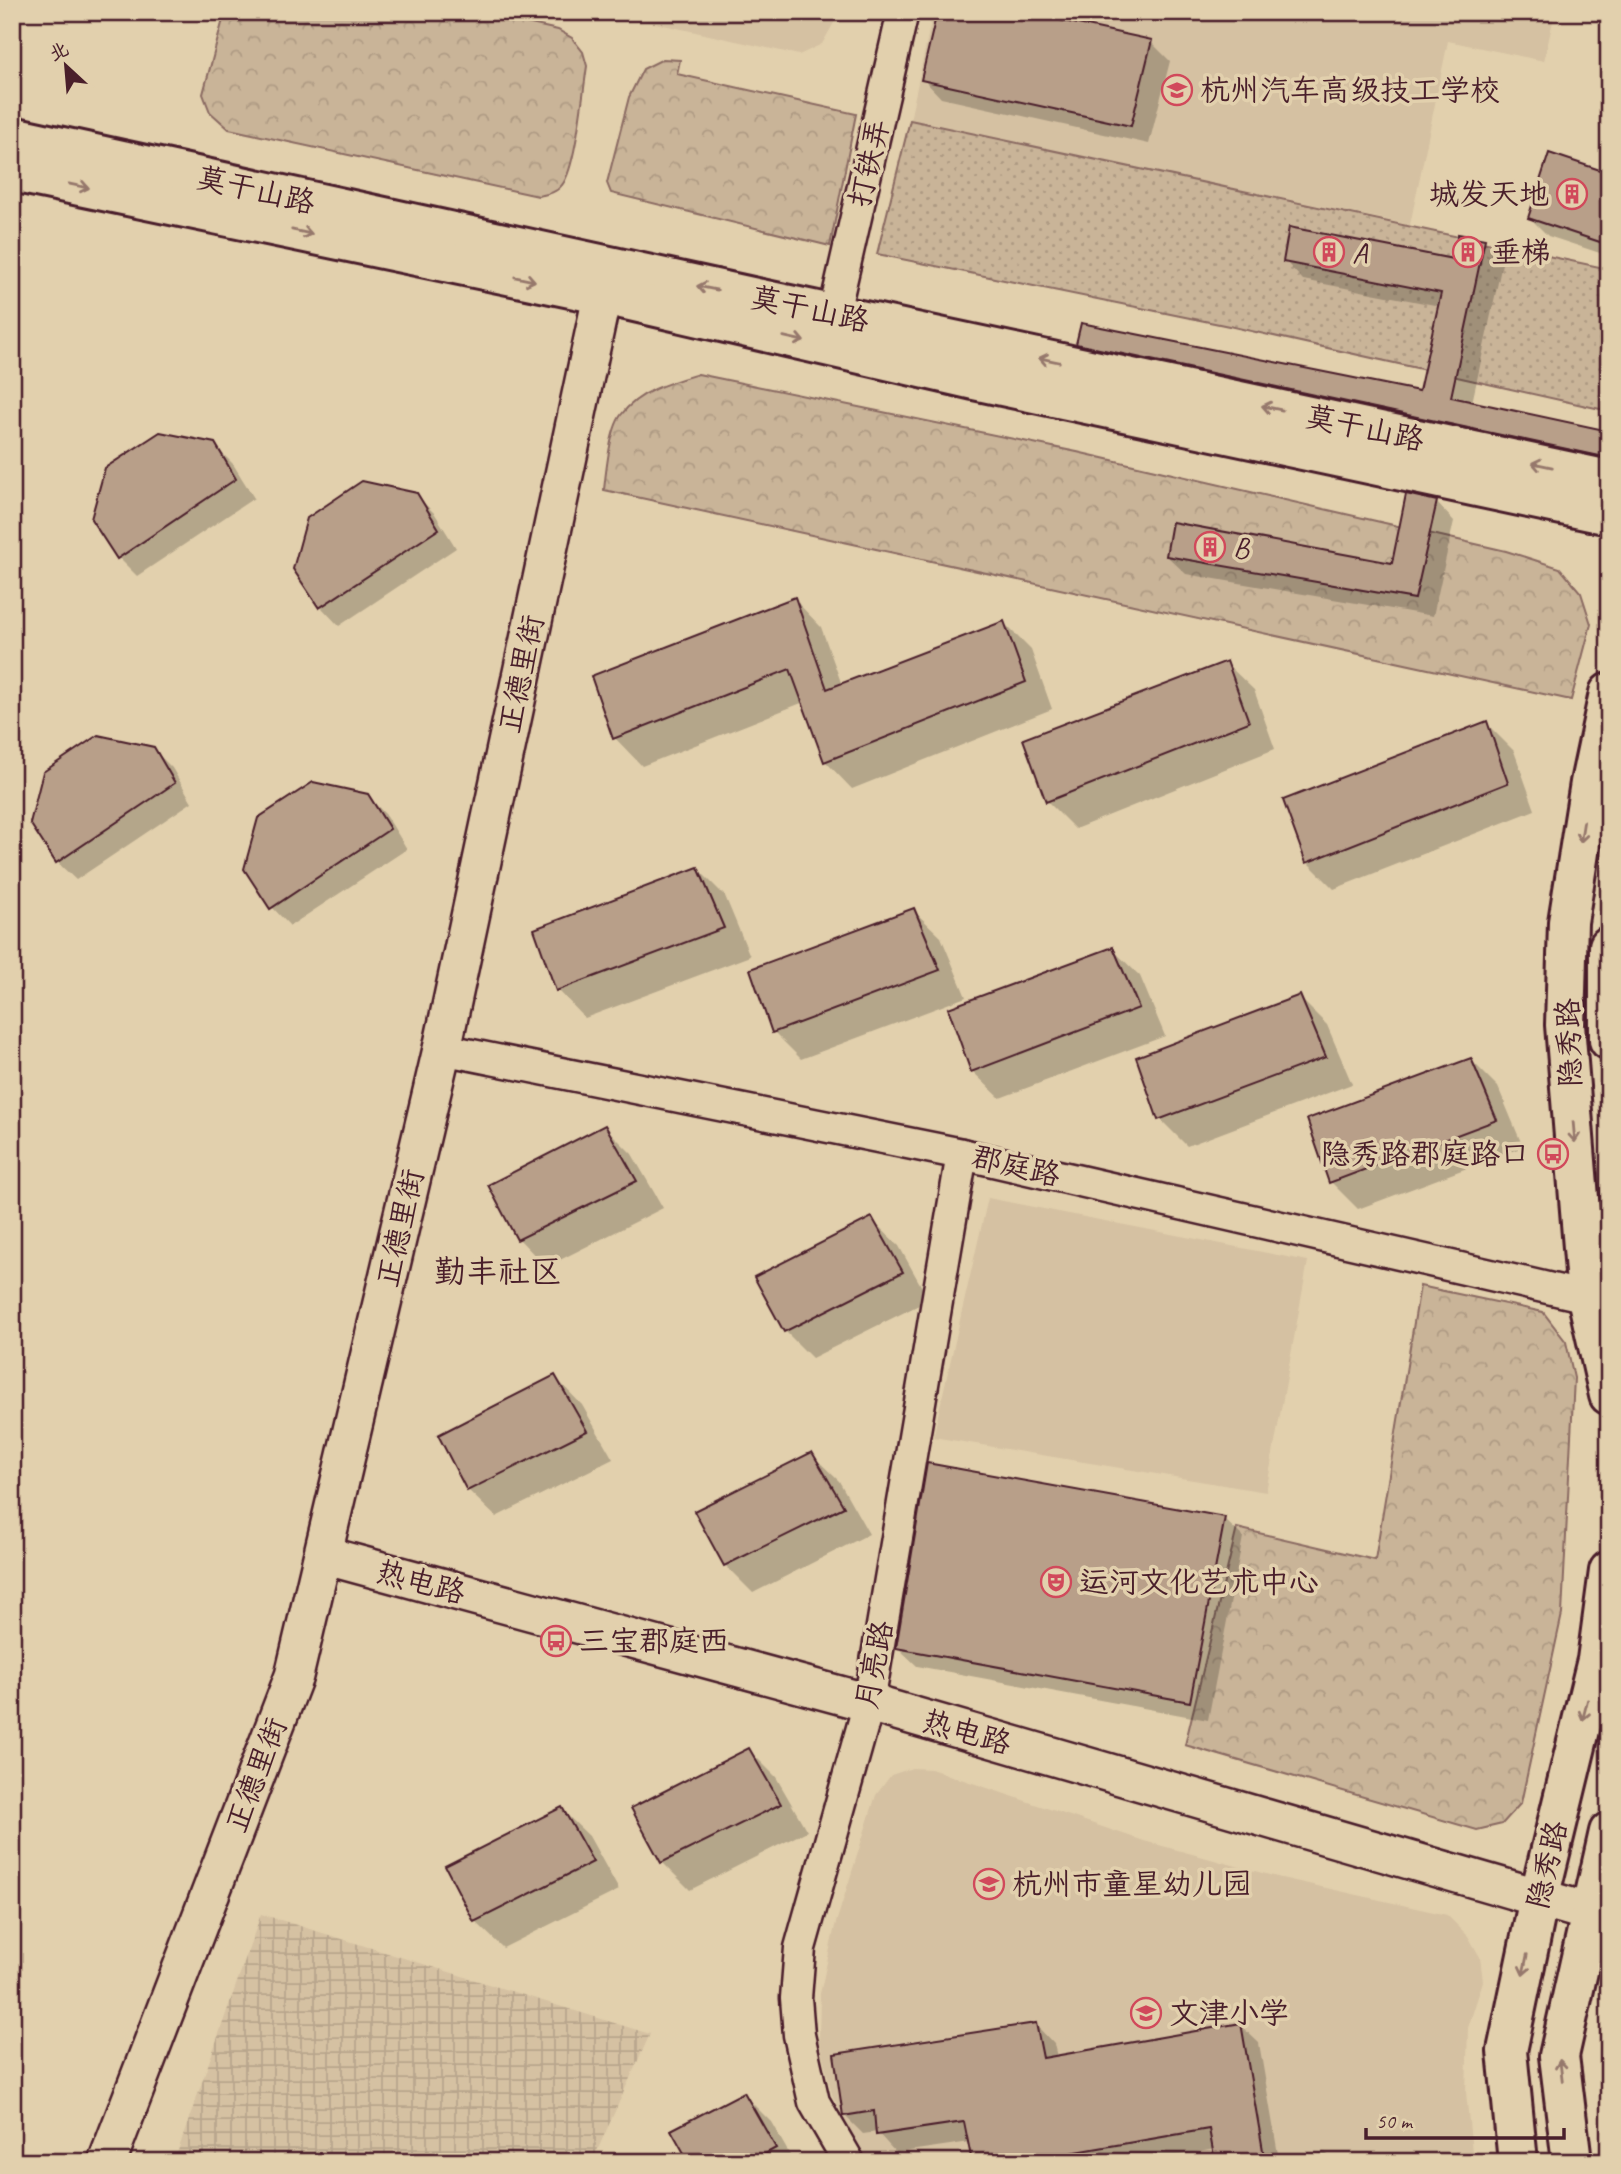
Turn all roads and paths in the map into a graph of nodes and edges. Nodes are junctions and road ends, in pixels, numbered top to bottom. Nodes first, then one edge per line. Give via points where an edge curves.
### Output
1 (903, 12) edge
2 (12, 136) edge
3 (12, 172) edge
4 (606, 282) junction
5 (834, 313) junction
6 (1609, 480) edge
7 (1609, 515) edge
8 (1609, 693) edge
9 (1609, 946) edge
10 (1609, 1040) edge
11 (442, 1049) junction
12 (962, 1154) junction
13 (1587, 1297) junction
14 (1609, 1395) edge
15 (323, 1555) junction
16 (1609, 1571) edge
17 (869, 1703) junction
18 (1609, 1832) edge
19 (1539, 1898) junction
20 (1599, 1916) edge
21 (107, 2162) edge
22 (849, 2162) edge
23 (1518, 2162) edge
24 (1572, 2162) edge

1 - 5 street, 打铁弄
2 - 4 main road, 莫干山路
3 -> 4 main road, 莫干山路
5 -> 4 main road, 莫干山路
4 -> 7 main road, 莫干山路 via 974,380
4 - 11 street, 正德里街
6 -> 5 main road, 莫干山路
8 -> 13 main road, 隐秀路 via 1568,922 1565,1025
9 - 10 main road, 隐秀路
11 - 12 street, 郡庭路
11 - 15 street, 正德里街
12 - 13 street, 郡庭路
12 - 17 street, 月亮路
13 - 14 main road, 隐秀路
15 - 17 street, 热电路
15 - 21 street, 正德里街 via 294,1676
16 -> 19 main road, 隐秀路 via 1597,1660
17 - 19 street, 热电路
17 - 22 street, 月亮路 via 800,1948 796,1998 814,2102
18 - 20 main road, 隐秀路
19 - 20 street, 热电路
19 -> 23 main road, 隐秀路 via 1507,2050
24 -> 20 main road, 隐秀路 via 1559,2056

